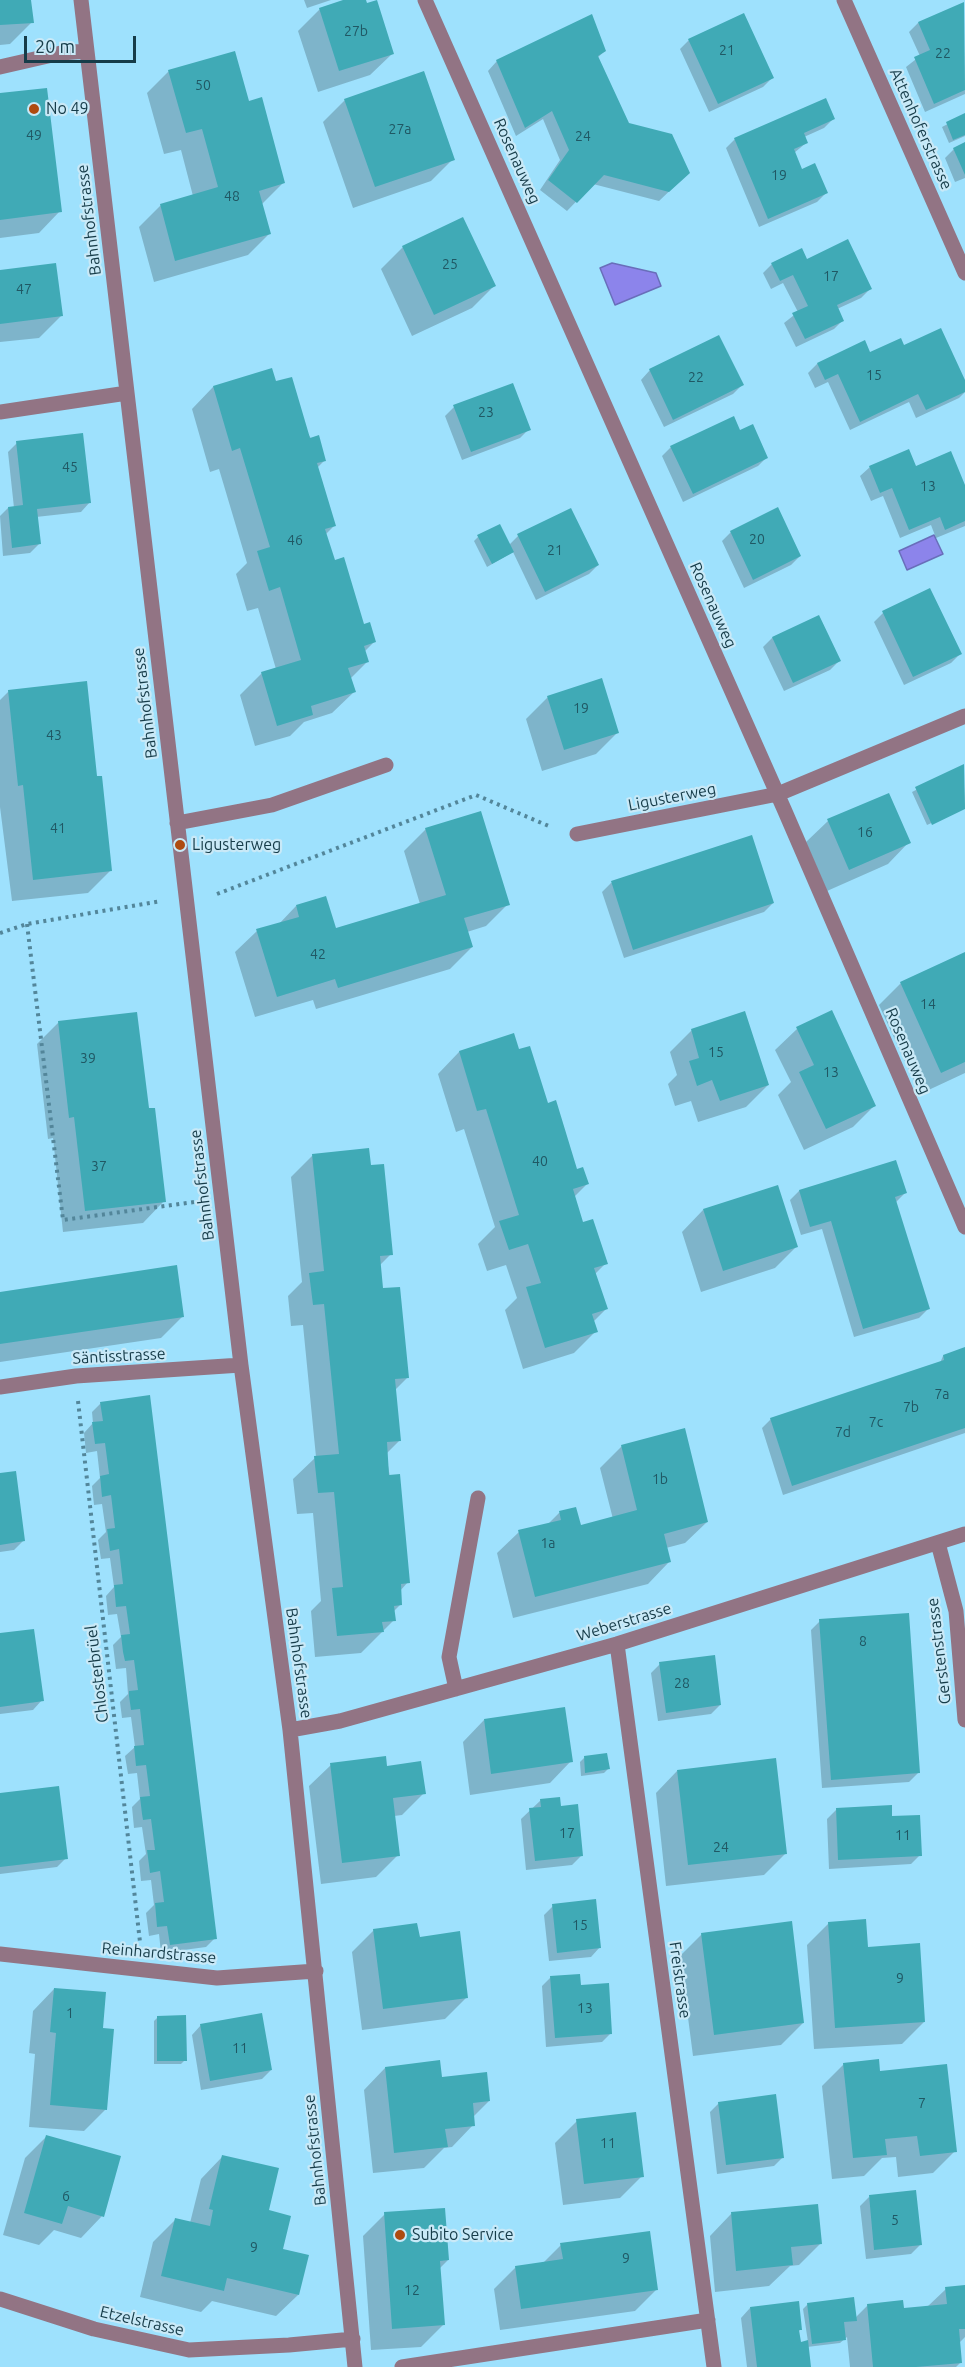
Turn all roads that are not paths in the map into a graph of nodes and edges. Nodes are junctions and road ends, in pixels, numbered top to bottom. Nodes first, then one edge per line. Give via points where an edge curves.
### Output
1 (81, 0) edge
2 (425, 0) edge
3 (844, 0) edge
4 (87, 51) junction
5 (0, 67) edge
6 (965, 273) edge
7 (127, 393) junction
8 (0, 412) edge
9 (965, 716) edge
10 (386, 765) dead end
11 (778, 794) junction
12 (177, 823) junction
13 (577, 834) road end
14 (965, 1227) edge
15 (241, 1365) junction
16 (0, 1387) edge
17 (478, 1498) dead end
18 (965, 1534) edge
19 (938, 1543) junction
20 (617, 1644) junction
21 (456, 1689) junction
22 (965, 1720) edge
23 (290, 1730) junction
24 (0, 1954) edge
25 (316, 1971) junction
26 (0, 2299) edge
27 (708, 2320) junction
28 (352, 2339) junction
29 (356, 2367) edge
30 (402, 2367) edge
31 (714, 2367) edge

1 - 4 street, Bahnhofstrasse
2 - 11 street, Rosenauweg
3 - 6 street, Attenhoferstrasse
4 - 5 street
4 - 7 street, Bahnhofstrasse
7 - 8 street
7 - 12 street, Bahnhofstrasse
9 - 11 street, Ligusterweg
10 - 12 street via 272,805
11 - 13 street, Ligusterweg
11 - 14 street, Rosenauweg
12 - 15 street, Bahnhofstrasse
15 - 16 street, Säntisstrasse via 76,1376
15 - 23 street, Bahnhofstrasse
17 - 21 street via 449,1657
18 - 19 street, Weberstrasse
19 - 20 street, Weberstrasse
19 - 22 street, Gerstenstrasse via 956,1611
20 - 21 street, Weberstrasse
20 - 27 street, Freistrasse
21 - 23 street, Weberstrasse via 340,1721
23 - 25 street, Bahnhofstrasse
24 - 25 street, Reinhardstrasse via 217,1977
25 - 28 street, Bahnhofstrasse
26 - 28 street, Etzelstrasse via 94,2328 189,2350
27 - 30 street
27 - 31 street, Freistrasse
28 - 29 street, Bahnhofstrasse

